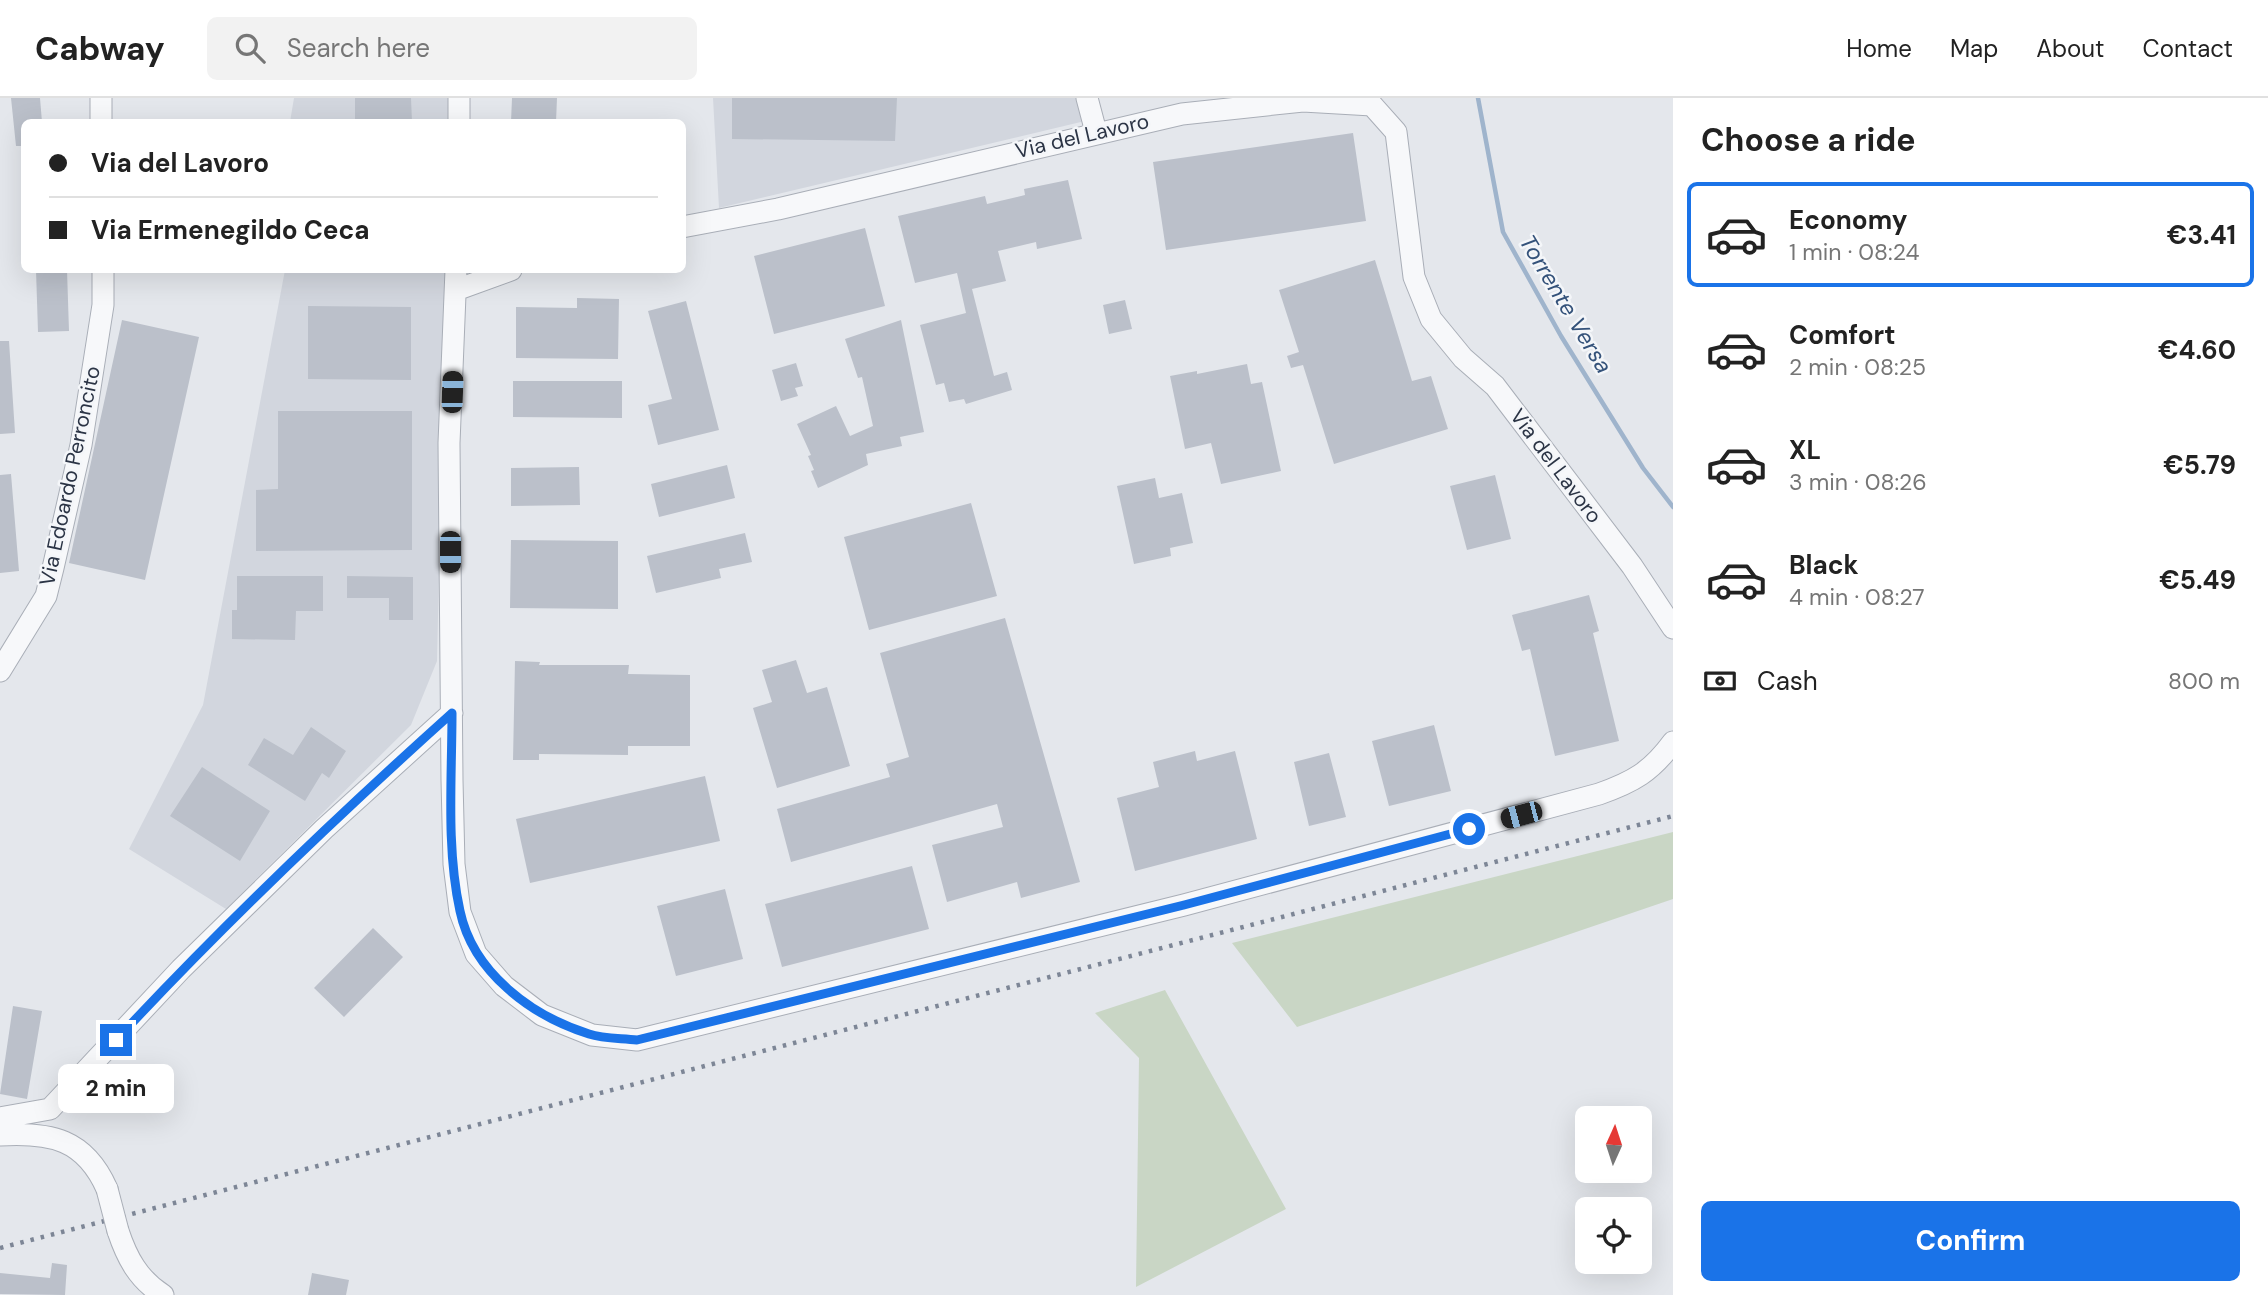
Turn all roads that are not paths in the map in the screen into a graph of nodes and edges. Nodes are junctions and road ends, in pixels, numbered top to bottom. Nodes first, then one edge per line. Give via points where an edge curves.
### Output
1 (101, 98) edge
2 (459, 98) edge
3 (1087, 98) edge
4 (101, 119) edge
5 (459, 119) edge
6 (1096, 132) junction
7 (686, 226) edge
8 (103, 273) edge
9 (495, 273) edge
10 (456, 280) edge
11 (1673, 628) edge
12 (0, 671) edge
13 (452, 713) junction
14 (1673, 742) edge
15 (0, 1118) edge
16 (0, 1135) edge
17 (163, 1295) edge

1 - 4 street
2 - 5 street
3 - 6 street
6 - 7 street, Via del Lavoro via 778,209
6 - 11 street, Via del Lavoro via 1182,114 1303,101 1372,105 1396,132 1414,277 1431,319 1463,358 1495,386 1632,566
8 - 12 street, Via Edoardo Perroncito via 103,305 81,444 46,596
9 - 10 street
10 - 13 street via 449,443
13 - 14 street via 454,864 460,912 476,954 504,986 542,1015 592,1035 637,1040 1184,905 1599,794 1632,782 1658,762
13 - 15 street via 324,829 181,969 50,1109
16 - 17 street, bridge via 39,1134 92,1161 107,1189 126,1255

